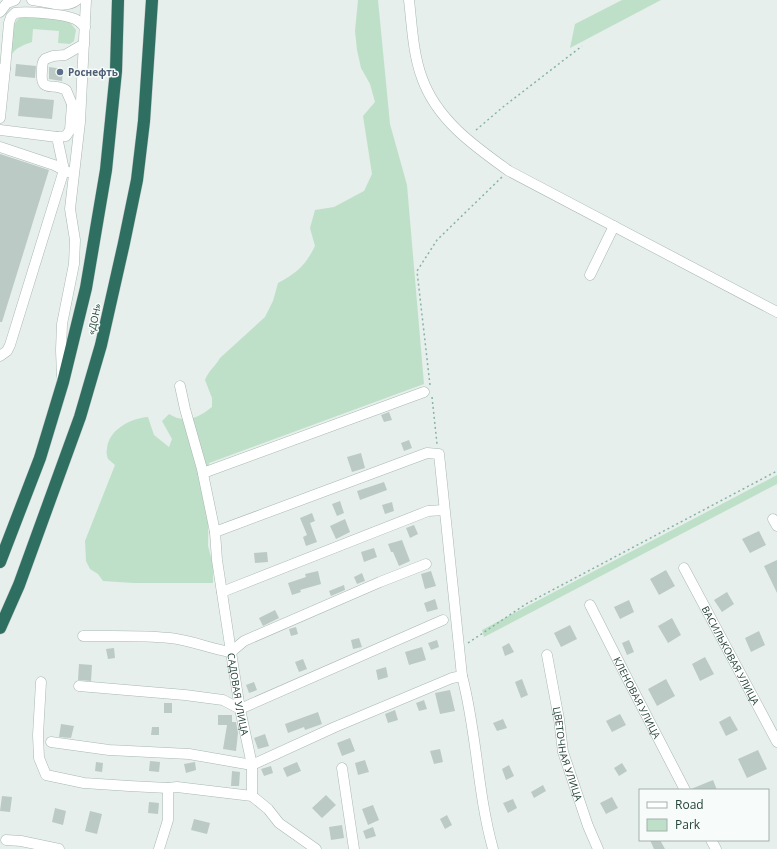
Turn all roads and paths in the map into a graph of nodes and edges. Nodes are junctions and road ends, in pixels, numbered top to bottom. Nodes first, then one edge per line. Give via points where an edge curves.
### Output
1 (15, 0) edge
2 (33, 0) edge
3 (77, 0) edge
4 (86, 0) edge
5 (118, 0) edge
6 (152, 0) edge
7 (409, 0) edge
8 (414, 0) edge
9 (0, 12) edge
10 (33, 12) junction
11 (411, 15) junction
12 (85, 27) junction
13 (84, 44) junction
14 (582, 46) dead end
15 (2, 69) edge
16 (73, 103) junction
17 (0, 118) edge
18 (80, 122) junction
19 (0, 130) edge
20 (476, 130) dead end
21 (57, 137) junction
22 (0, 147) edge
23 (508, 171) junction
24 (69, 173) junction
25 (614, 226) junction
26 (590, 275) dead end
27 (777, 312) edge
28 (0, 356) edge
29 (63, 382) junction
30 (180, 386) dead end
31 (428, 390) junction
32 (438, 454) junction
33 (777, 471) edge
34 (202, 472) junction
35 (444, 510) junction
36 (216, 532) junction
37 (0, 562) edge
38 (426, 564) dead end
39 (684, 568) dead end
40 (222, 592) junction
41 (590, 605) dead end
42 (442, 620) dead end
43 (0, 628) edge
44 (83, 636) dead end
45 (459, 649) junction
46 (231, 652) junction
47 (547, 655) dead end
48 (462, 676) junction
49 (41, 682) dead end
50 (79, 686) dead end
51 (240, 709) junction
52 (51, 742) dead end
53 (777, 742) edge
54 (252, 765) junction
55 (342, 768) dead end
56 (168, 788) junction
57 (684, 789) edge
58 (252, 796) junction
59 (6, 840) dead end
60 (59, 849) edge
61 (158, 849) edge
62 (316, 849) edge
63 (354, 849) edge
64 (493, 849) edge
65 (598, 849) edge

1 - 9 street via 7,3
2 - 3 street via 66,5
2 - 10 street
4 - 12 street
5 - 29 highway, «ДОН» via 116,71 106,170 86,288
6 - 43 highway, «ДОН» via 144,121 137,180 101,345 80,417 19,585
7 - 11 street
8 - 11 street
10 - 12 street via 70,17
10 - 15 street via 15,13 11,17
11 - 23 street via 422,79 436,107 474,146
12 - 13 street
13 - 16 street via 65,56 48,57 42,63 42,83 64,88
13 - 18 street
14 - 20 path
15 - 17 street
16 - 18 street
16 - 21 street via 70,130 66,136
18 - 24 street
19 - 21 street
21 - 24 street
22 - 24 street via 54,165
23 - 25 street
23 - 31 path via 437,240 417,271
24 - 28 street via 10,345
24 - 29 street via 70,209 75,240 74,264 62,324
25 - 26 street
25 - 27 street
29 - 37 highway, «ДОН» via 40,458
30 - 34 street, САДОВАЯ УЛИЦА
31 - 32 path
31 - 34 street
32 - 35 street
32 - 36 street via 427,453
33 - 45 path via 526,604
34 - 36 street, САДОВАЯ УЛИЦА
35 - 40 street via 428,511
35 - 45 street
36 - 40 street, САДОВАЯ УЛИЦА
38 - 46 street via 244,641
39 - 53 street, ВАСИЛЬКОВАЯ УЛИЦА
40 - 46 street, САДОВАЯ УЛИЦА
41 - 57 street, КЛЕНОВАЯ УЛИЦА
42 - 51 street
44 - 46 street via 169,637
45 - 48 street
46 - 51 street, САДОВАЯ УЛИЦА
47 - 65 street, ЦВЕТОЧНАЯ УЛИЦА via 563,752
48 - 54 street via 452,678
48 - 64 street via 486,823
49 - 56 street via 39,758 46,775 84,783
50 - 51 street via 223,700
51 - 54 street, САДОВАЯ УЛИЦА
52 - 54 street via 109,750 189,754
54 - 58 street, САДОВАЯ УЛИЦА
55 - 63 street
56 - 58 street
56 - 61 street via 168,820
58 - 62 street via 268,809 279,823
59 - 60 street

